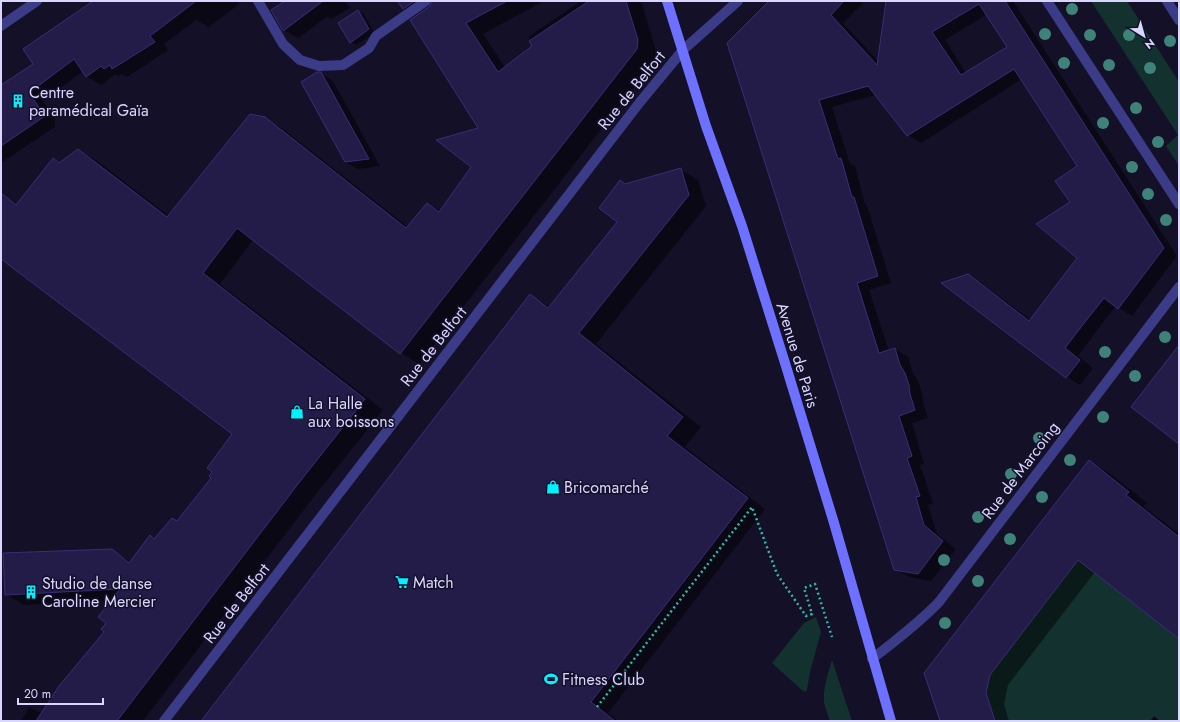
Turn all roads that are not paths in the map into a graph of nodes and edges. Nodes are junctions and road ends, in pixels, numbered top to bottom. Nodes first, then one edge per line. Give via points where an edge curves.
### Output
1 (37, 1) edge
2 (258, 1) edge
3 (426, 1) edge
4 (667, 1) edge
5 (738, 1) edge
6 (1047, 1) edge
7 (1167, 1) edge
8 (1179, 20) edge
9 (1, 26) edge
10 (682, 50) junction
11 (1179, 204) edge
12 (1179, 288) edge
13 (872, 659) junction
14 (164, 721) edge
15 (891, 721) edge

1 - 9 street
2 - 3 street via 283,44 300,60 319,66 342,65 368,48 376,36
4 - 10 main road, Avenue de Paris
5 - 10 street, Rue de Belfort
6 - 11 street
7 - 8 street
10 - 13 main road, Avenue de Paris via 785,363
10 - 14 street, Rue de Belfort
12 - 13 street, Rue de Marcoing via 939,602 907,632
13 - 15 main road, Avenue de Paris

